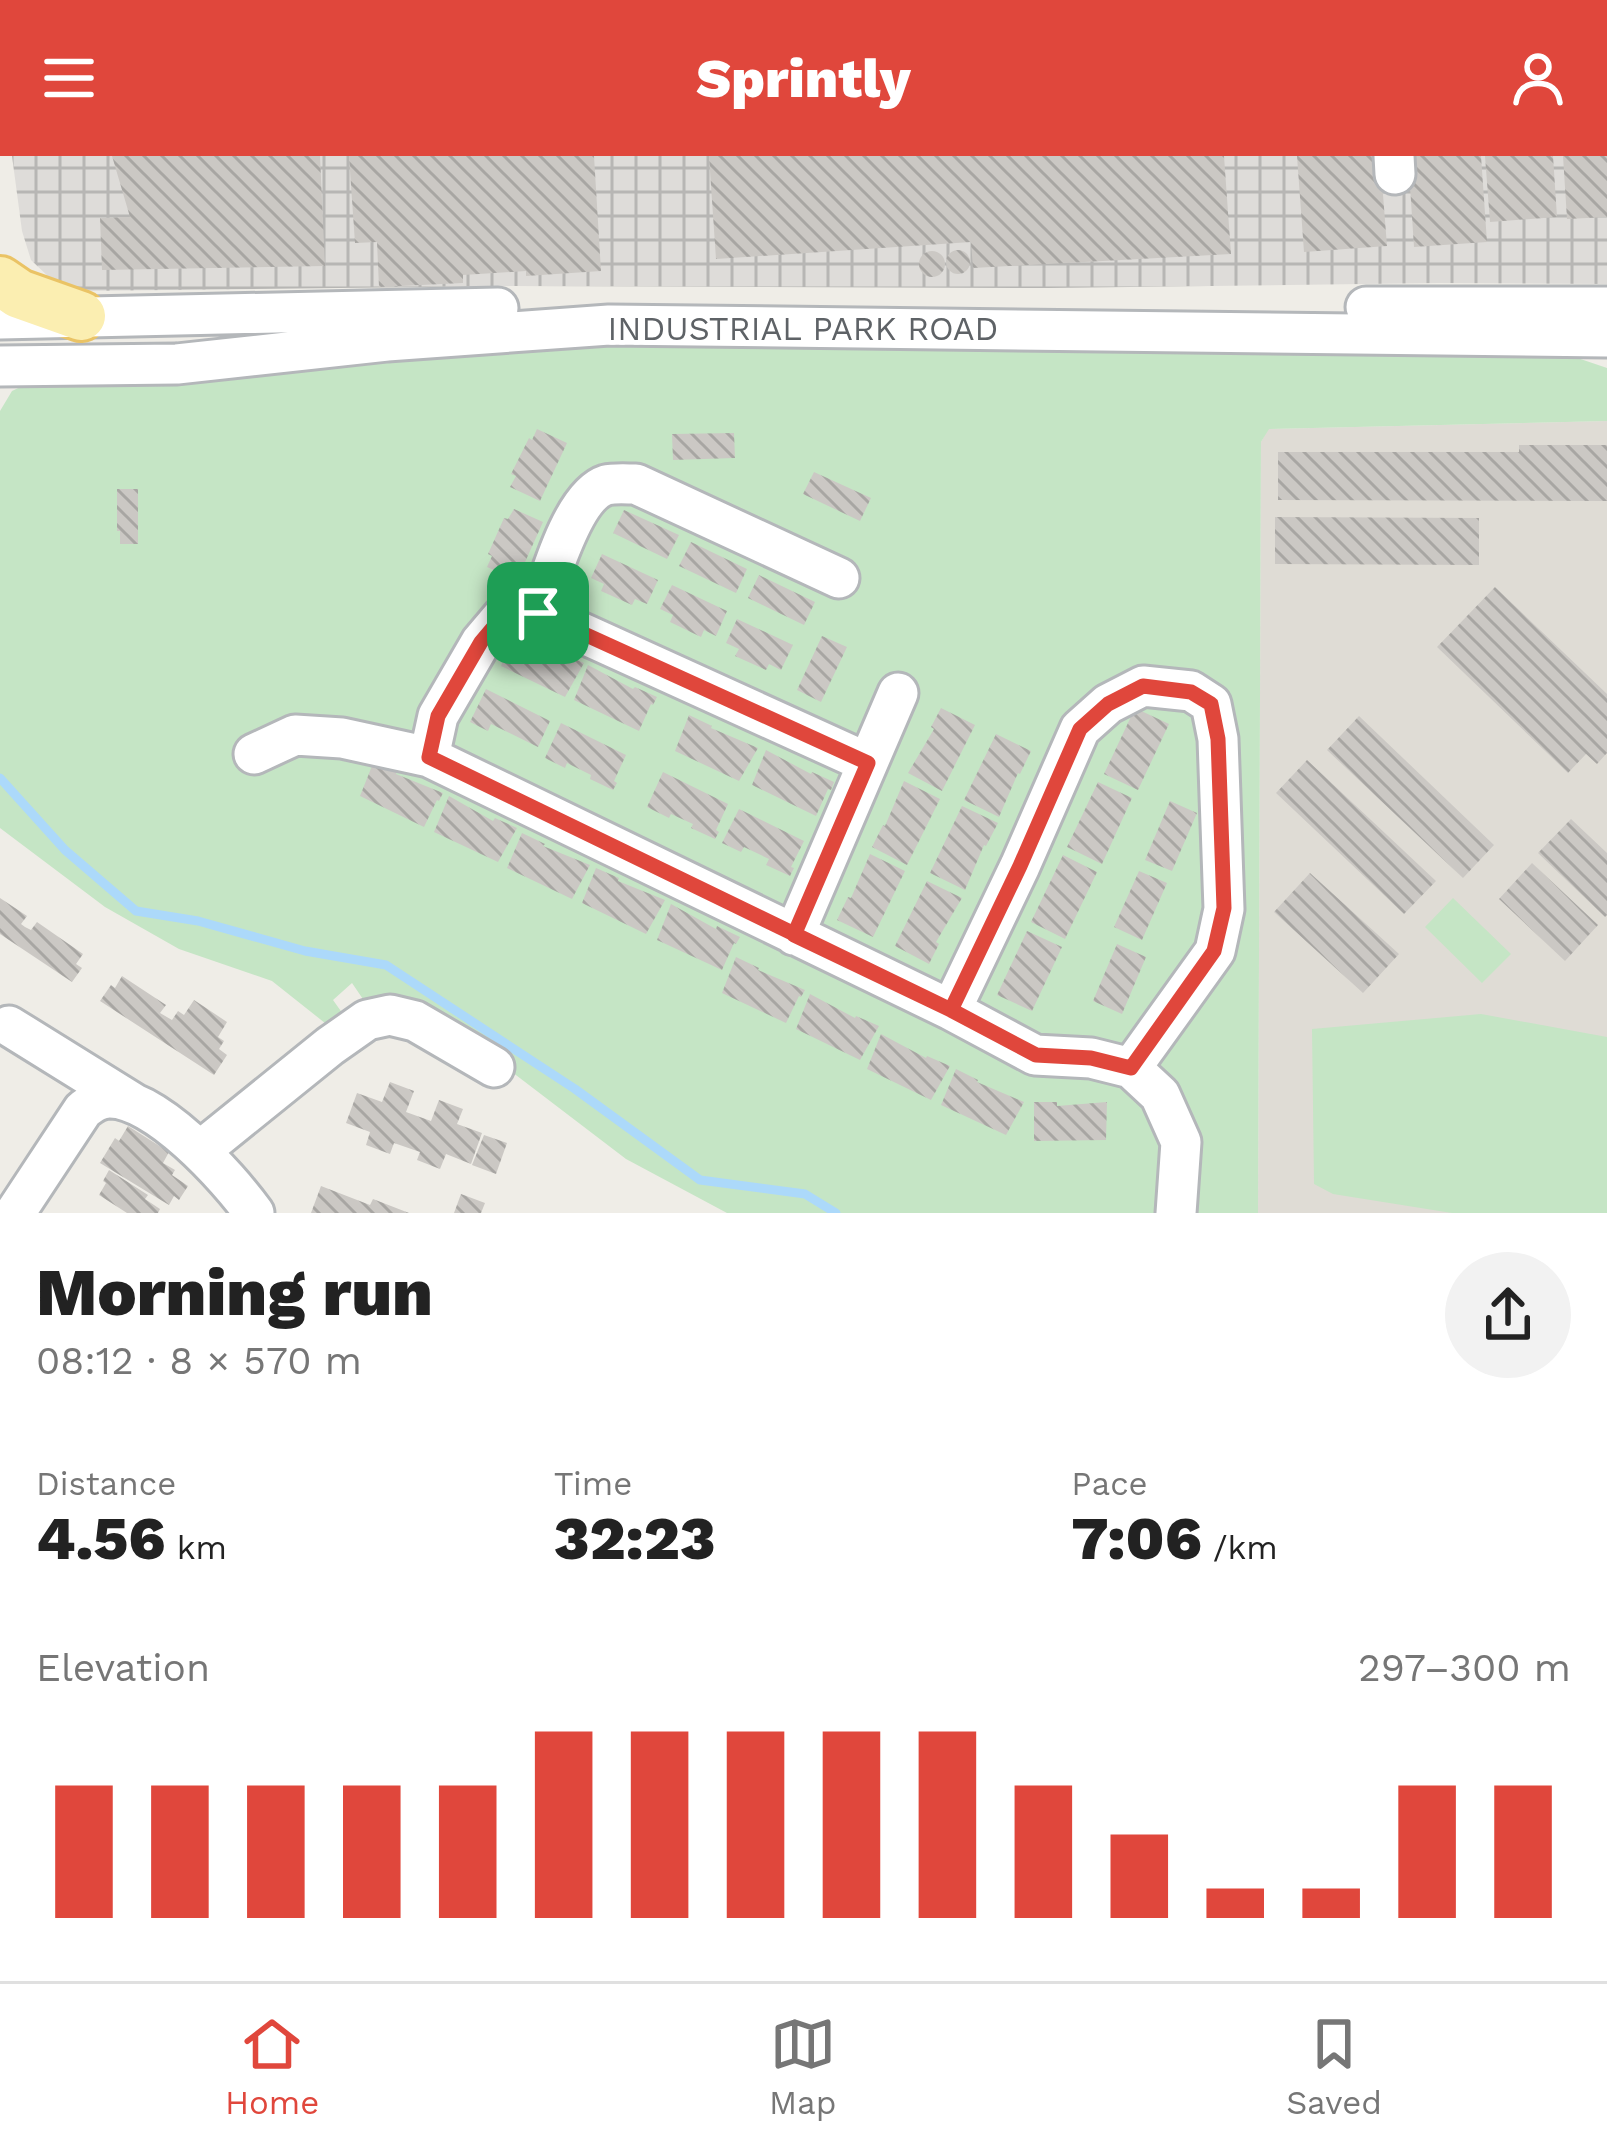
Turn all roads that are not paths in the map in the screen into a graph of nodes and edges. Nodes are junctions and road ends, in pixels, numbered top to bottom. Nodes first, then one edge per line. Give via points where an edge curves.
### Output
1 (0, 281) edge
2 (1607, 308) edge
3 (81, 316) junction
4 (0, 319) edge
5 (1607, 337) edge
6 (0, 366) edge
7 (839, 578) dead end
8 (538, 613) junction
9 (898, 693) dead end
10 (254, 754) dead end
11 (429, 757) junction
12 (868, 763) junction
13 (794, 935) junction
14 (951, 1010) junction
15 (9, 1026) dead end
16 (494, 1067) dead end
17 (1131, 1068) junction
18 (133, 1102) junction
19 (200, 1151) junction
20 (15, 1213) edge
21 (254, 1213) edge
22 (1176, 1213) edge

1 - 3 main road
2 - 3 street, INDUSTRIAL PARK ROAD via 659,306
3 - 4 street, INDUSTRIAL PARK ROAD
5 - 6 street, INDUSTRIAL PARK ROAD via 609,325 177,364
7 - 8 street via 636,484 606,485 585,498
8 - 11 street via 503,616 481,642 438,716
8 - 12 street
9 - 12 street
10 - 11 street via 296,735
11 - 13 street
12 - 13 street
13 - 14 street
14 - 17 street via 1036,1055
14 - 17 street via 1080,729 1143,686 1191,692 1211,704 1218,739 1224,908 1214,951
15 - 18 street
16 - 19 street via 416,1021 367,1020
17 - 22 street via 1160,1096 1181,1142
18 - 19 street
18 - 20 street via 98,1100 83,1110
19 - 21 street

